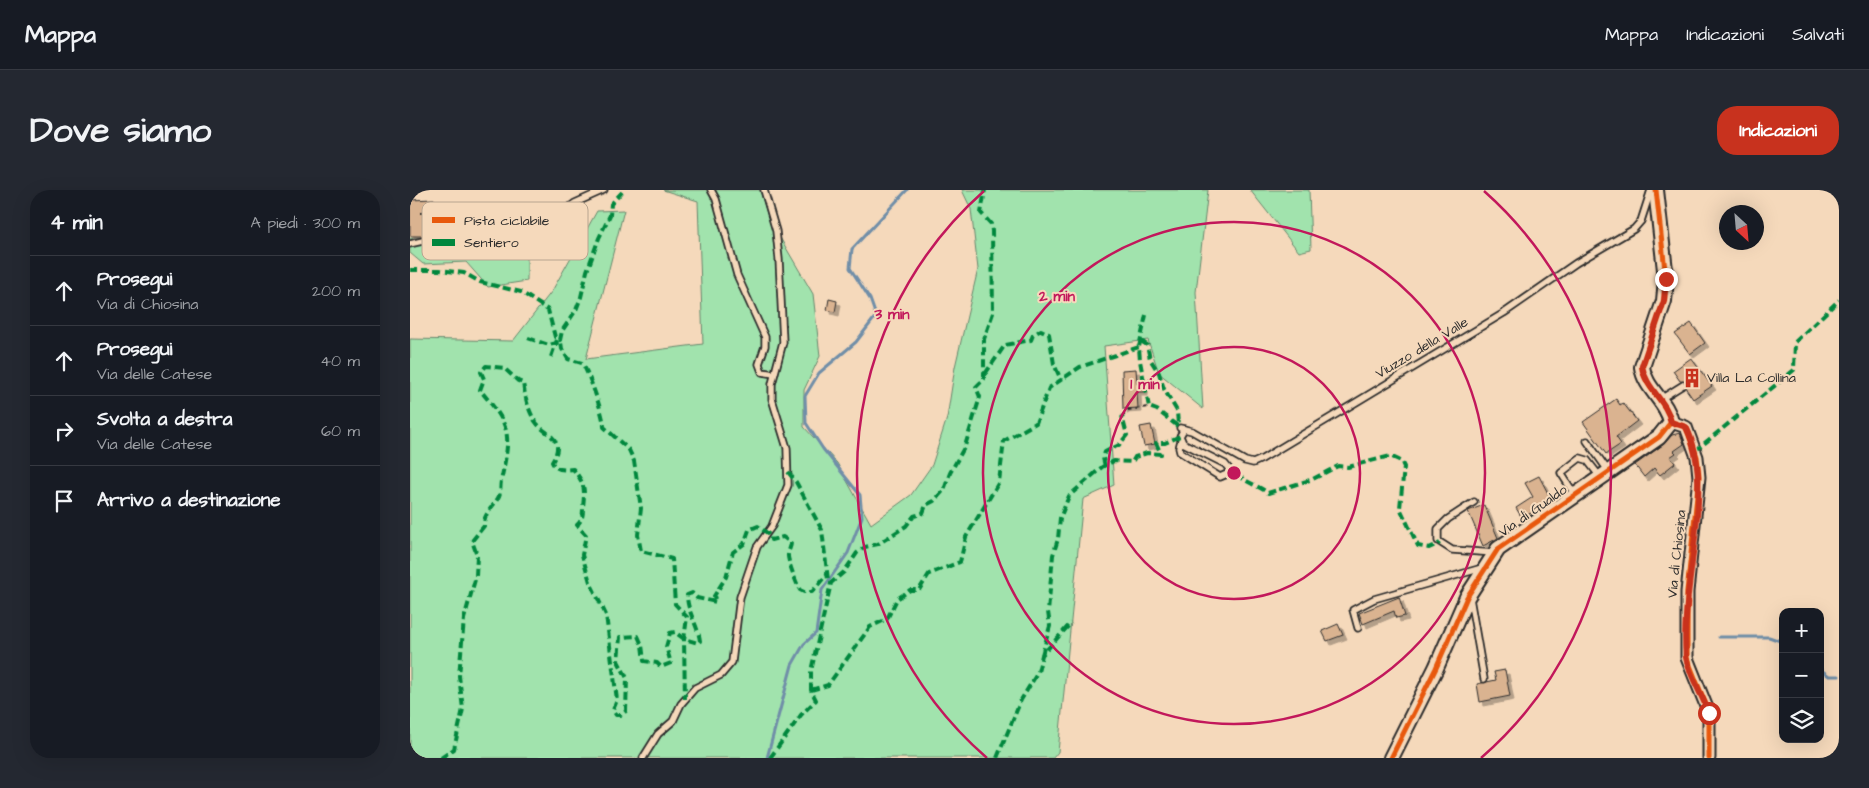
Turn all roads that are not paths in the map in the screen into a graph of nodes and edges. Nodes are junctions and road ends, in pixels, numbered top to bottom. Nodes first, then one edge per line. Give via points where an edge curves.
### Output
1 (604, 190) edge
2 (711, 190) edge
3 (764, 190) edge
4 (1651, 190) edge
5 (1656, 190) edge
6 (577, 202) edge
7 (774, 374) junction
8 (1683, 385) dead end
9 (1659, 400) junction
10 (1671, 422) junction
11 (1181, 440) junction
12 (1587, 440) dead end
13 (1605, 475) junction
14 (1575, 495) junction
15 (1474, 502) dead end
16 (1495, 553) junction
17 (1484, 568) junction
18 (1469, 592) junction
19 (1358, 628) dead end
20 (1484, 680) dead end
21 (643, 758) edge
22 (1391, 758) edge
23 (1709, 758) edge

1 - 6 lane
2 - 7 lane via 737,275 764,338 759,364 762,372
3 - 7 lane via 776,231 779,260 783,342
4 - 11 lane, Viuzzo della Valle via 1634,229 1504,313 1262,460 1245,461 1182,428
5 - 9 street via 1666,279 1664,301 1642,366 1643,375
7 - 21 lane via 772,399 787,448 788,485 772,526 757,547 740,596 732,662 721,675 695,688
8 - 9 lane
9 - 10 street
10 - 13 street, Via di Gualdo via 1659,437
10 - 23 street, Via di Chiosina via 1686,427 1698,464 1696,522 1687,592 1686,658 1709,713
11 - 11 lane via 1225,464 1229,469 1227,474 1220,477 1180,452
12 - 13 lane
13 - 14 street, Via di Gualdo
13 - 14 lane via 1585,458 1568,467 1561,475
14 - 16 street, Via di Gualdo
15 - 16 lane via 1438,529 1438,541 1452,550
16 - 17 street, Via di Gualdo
17 - 18 street, Via di Gualdo
17 - 19 lane via 1374,599 1353,610
18 - 20 lane
18 - 22 street, Via di Gualdo

